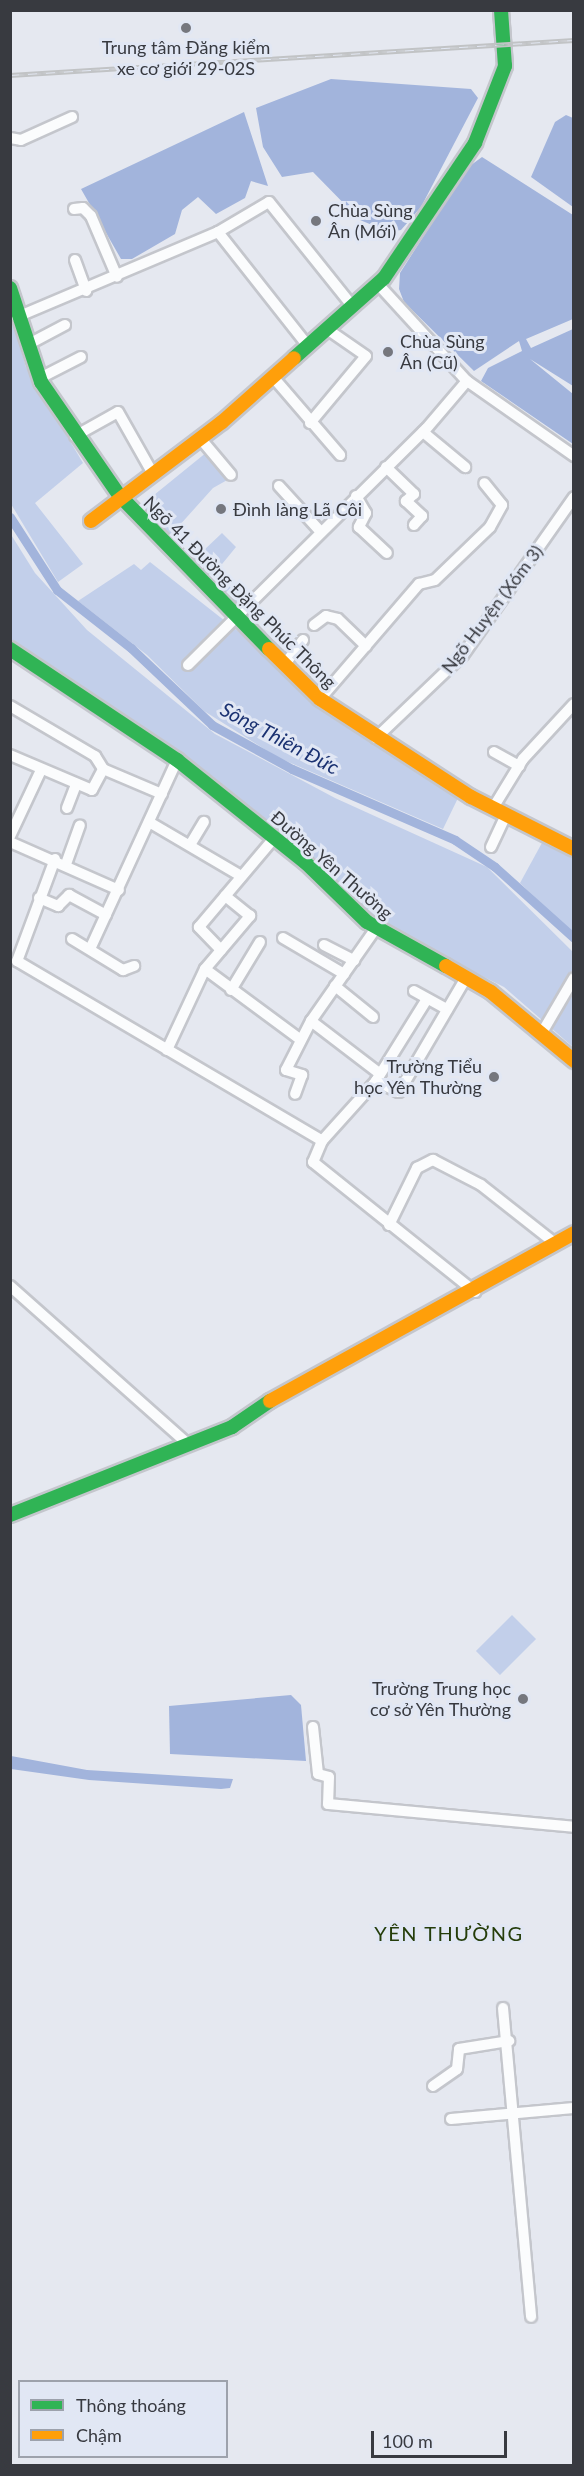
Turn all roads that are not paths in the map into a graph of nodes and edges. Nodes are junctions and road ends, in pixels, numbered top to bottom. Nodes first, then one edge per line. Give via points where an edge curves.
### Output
1 (501, 10) edge
2 (72, 117) dead end
3 (10, 138) edge
4 (74, 209) dead end
5 (218, 232) junction
6 (75, 260) dead end
7 (117, 277) junction
8 (378, 284) junction
9 (10, 288) edge
10 (86, 291) junction
11 (353, 307) junction
12 (17, 317) junction
13 (65, 325) dead end
14 (327, 329) junction
15 (27, 345) junction
16 (308, 346) junction
17 (81, 357) dead end
18 (273, 377) junction
19 (40, 378) junction
20 (467, 381) junction
21 (310, 423) junction
22 (423, 432) junction
23 (75, 436) junction
24 (200, 438) junction
25 (340, 455) dead end
26 (573, 456) edge
27 (386, 467) junction
28 (465, 467) dead end
29 (152, 472) junction
30 (231, 475) dead end
31 (484, 483) dead end
32 (279, 486) dead end
33 (118, 495) junction
34 (356, 495) junction
35 (573, 497) edge
36 (91, 521) dead end
37 (414, 525) dead end
38 (319, 530) junction
39 (387, 553) dead end
40 (238, 616) junction
41 (314, 625) dead end
42 (303, 640) dead end
43 (366, 646) junction
44 (10, 649) edge
45 (285, 664) junction
46 (188, 665) dead end
47 (320, 699) junction
48 (573, 704) edge
49 (10, 706) edge
50 (376, 738) junction
51 (494, 752) dead end
52 (10, 755) edge
53 (177, 760) junction
54 (519, 766) junction
55 (103, 769) junction
56 (41, 770) junction
57 (76, 784) junction
58 (162, 794) junction
59 (67, 808) dead end
60 (499, 812) junction
61 (149, 822) junction
62 (204, 822) dead end
63 (80, 825) dead end
64 (10, 836) edge
65 (275, 837) junction
66 (10, 842) edge
67 (190, 846) junction
68 (491, 847) dead end
69 (573, 849) edge
70 (55, 860) junction
71 (66, 864) junction
72 (241, 876) junction
73 (119, 890) junction
74 (225, 896) junction
75 (39, 898) junction
76 (106, 915) junction
77 (376, 928) junction
78 (283, 938) dead end
79 (72, 939) dead end
80 (260, 942) dead end
81 (324, 945) dead end
82 (91, 947) junction
83 (221, 950) junction
84 (354, 960) junction
85 (134, 966) dead end
86 (205, 969) junction
87 (344, 974) junction
88 (466, 978) junction
89 (573, 978) edge
90 (335, 986) junction
91 (231, 990) junction
92 (414, 991) dead end
93 (426, 999) junction
94 (447, 1009) junction
95 (373, 1017) dead end
96 (311, 1021) junction
97 (543, 1031) junction
98 (302, 1040) junction
99 (166, 1050) junction
100 (573, 1060) edge
101 (378, 1077) junction
102 (295, 1094) dead end
103 (322, 1141) junction
104 (389, 1225) junction
105 (573, 1233) edge
106 (556, 1244) junction
107 (10, 1286) edge
108 (476, 1292) junction
109 (188, 1443) junction
110 (10, 1515) edge
111 (313, 1728) dead end
112 (573, 1827) edge
113 (503, 2008) dead end
114 (508, 2041) junction
115 (433, 2086) dead end
116 (573, 2108) edge
117 (513, 2114) junction
118 (451, 2119) dead end
119 (531, 2317) dead end

1 - 8 street via 505,66 475,143
2 - 3 street via 21,140
4 - 7 street via 83,208 90,216
5 - 7 street
5 - 11 street via 269,202
5 - 16 street
6 - 10 street
7 - 10 street
8 - 11 street
8 - 20 street
9 - 12 street, Ngõ 41 Đường Đặng Phúc Thông
10 - 12 street
11 - 14 street
12 - 15 street, Ngõ 41 Đường Đặng Phúc Thông
13 - 15 street
14 - 16 street
14 - 21 street via 366,356
15 - 19 street, Ngõ 41 Đường Đặng Phúc Thông
16 - 18 street
17 - 19 street
18 - 21 street
18 - 24 street
19 - 23 street, Ngõ 41 Đường Đặng Phúc Thông
20 - 22 street
20 - 26 street
21 - 25 street
22 - 27 street
22 - 28 street
23 - 29 street via 118,412
23 - 33 street, Ngõ 41 Đường Đặng Phúc Thông
24 - 29 street
24 - 30 street
27 - 34 street
27 - 37 street via 414,494 406,501 422,516
29 - 33 street
31 - 43 street via 502,505 490,527 435,580 419,584
32 - 38 street
33 - 36 street
33 - 40 street, Ngõ 41 Đường Đặng Phúc Thông
34 - 38 street
34 - 39 street via 366,513 359,526
35 - 50 street, Ngõ Huyện (Xóm 3) via 463,655
38 - 40 street
40 - 45 street, Ngõ 41 Đường Đặng Phúc Thông
40 - 46 street
41 - 43 street via 326,616 338,619
42 - 45 street
43 - 47 street
44 - 53 street, Đường Yên Thường
45 - 47 street, Ngõ 41 Đường Đặng Phúc Thông
47 - 50 street, Ngõ 41 Đường Đặng Phúc Thông
48 - 54 street
49 - 55 street via 95,756
50 - 60 street, Ngõ 41 Đường Đặng Phúc Thông
51 - 54 street
52 - 56 street
53 - 58 street
53 - 65 street, Đường Yên Thường
54 - 60 street
55 - 57 street via 92,790
55 - 58 street
56 - 57 street
56 - 64 street
57 - 59 street
58 - 61 street
60 - 68 street
60 - 69 street, Ngõ 41 Đường Đặng Phúc Thông
61 - 67 street
61 - 73 street
62 - 67 street
63 - 71 street
65 - 72 street
65 - 77 street, Đường Yên Thường
66 - 70 street
67 - 72 street
70 - 71 street
70 - 75 street
71 - 73 street
72 - 74 street
73 - 76 street
74 - 83 street via 198,930
74 - 83 street via 250,916
75 - 76 street via 58,906 69,895
75 - 99 street via 17,961
76 - 82 street
77 - 84 street
77 - 88 street, Đường Yên Thường
78 - 87 street
79 - 82 street
80 - 91 street
81 - 84 street
82 - 85 street via 123,970
83 - 86 street
84 - 87 street
86 - 91 street
86 - 99 street
87 - 90 street
88 - 94 street
88 - 97 street, Đường Yên Thường
89 - 97 street
90 - 95 street
90 - 96 street
91 - 98 street
92 - 93 street
93 - 94 street
93 - 101 street
94 - 101 street via 399,1092
96 - 98 street
96 - 101 street
97 - 100 street, Đường Yên Thường
98 - 102 street via 286,1070 302,1074
99 - 103 street
101 - 103 street
103 - 104 street via 313,1162
104 - 106 street via 417,1168 433,1161 472,1180
104 - 108 street
105 - 106 street
106 - 108 street
107 - 109 street
108 - 109 street via 238,1418 232,1427
109 - 110 street
111 - 112 street via 318,1774 329,1777 328,1804
113 - 114 street
114 - 115 street via 459,2049 457,2069
114 - 117 street
116 - 117 street
117 - 118 street
117 - 119 street

